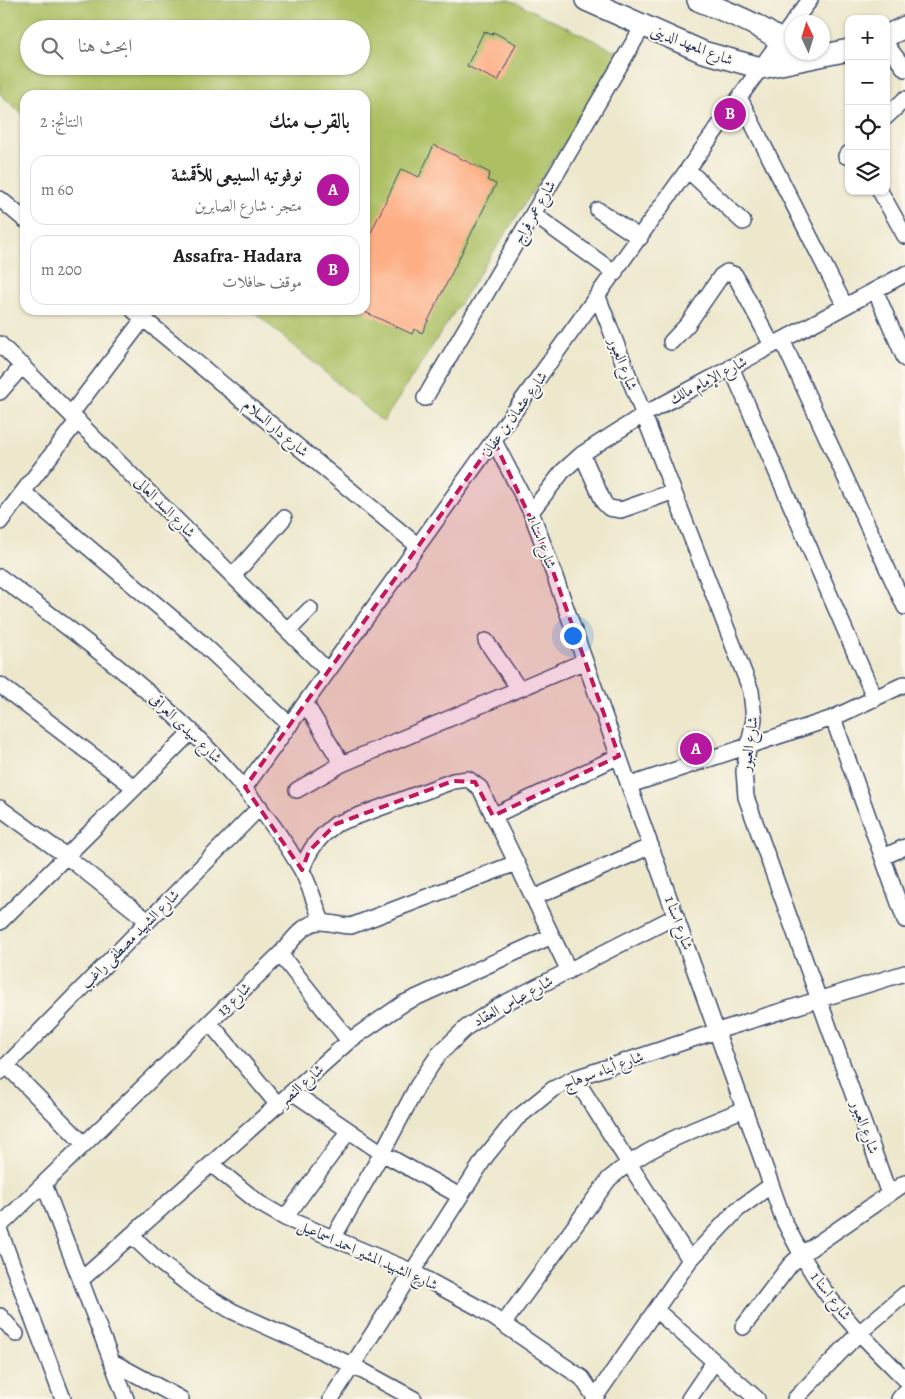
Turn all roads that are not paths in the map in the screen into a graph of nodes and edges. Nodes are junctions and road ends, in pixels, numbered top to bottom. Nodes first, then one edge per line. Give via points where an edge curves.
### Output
1 (586, 0) edge
2 (698, 0) edge
3 (810, 0) edge
4 (804, 15) edge
5 (643, 26) junction
6 (905, 27) edge
7 (890, 34) edge
8 (785, 38) edge
9 (830, 47) edge
10 (785, 48) edge
11 (785, 48) edge
12 (845, 49) edge
13 (890, 49) edge
14 (761, 68) junction
15 (905, 69) edge
16 (740, 99) junction
17 (905, 99) edge
18 (890, 113) edge
19 (689, 170) junction
20 (882, 195) edge
21 (0, 199) edge
22 (598, 210) dead end
23 (533, 214) junction
24 (20, 216) edge
25 (743, 222) dead end
26 (905, 236) edge
27 (640, 238) junction
28 (615, 273) junction
29 (905, 274) edge
30 (875, 290) junction
31 (598, 297) junction
32 (845, 306) junction
33 (138, 315) edge
34 (140, 315) edge
35 (671, 342) dead end
36 (777, 343) junction
37 (0, 344) edge
38 (905, 359) edge
39 (23, 365) junction
40 (731, 367) junction
41 (0, 392) edge
42 (425, 398) dead end
43 (643, 415) junction
44 (75, 417) junction
45 (494, 441) junction
46 (582, 454) junction
47 (23, 492) junction
48 (672, 492) junction
49 (531, 512) junction
50 (284, 518) dead end
51 (0, 522) edge
52 (418, 546) junction
53 (233, 576) junction
54 (0, 577) edge
55 (905, 607) edge
56 (310, 609) dead end
57 (288, 631) junction
58 (486, 641) dead end
59 (585, 661) junction
60 (328, 671) junction
61 (905, 684) edge
62 (0, 685) edge
63 (519, 689) junction
64 (875, 699) junction
65 (305, 703) junction
66 (833, 718) junction
67 (290, 725) junction
68 (192, 731) junction
69 (750, 746) junction
70 (619, 756) junction
71 (342, 764) junction
72 (630, 784) junction
73 (245, 787) junction
74 (135, 788) junction
75 (297, 790) dead end
76 (260, 807) junction
77 (0, 808) edge
78 (493, 816) junction
79 (651, 846) junction
80 (905, 847) edge
81 (66, 856) junction
82 (883, 857) junction
83 (516, 863) junction
84 (302, 870) junction
85 (533, 898) junction
86 (676, 916) junction
87 (905, 920) edge
88 (148, 921) junction
89 (0, 922) edge
90 (322, 922) junction
91 (552, 936) junction
92 (280, 954) junction
93 (569, 971) junction
94 (905, 973) edge
95 (819, 999) junction
96 (210, 1023) junction
97 (717, 1031) junction
98 (349, 1041) junction
99 (3, 1068) edge
100 (575, 1078) junction
101 (292, 1092) junction
102 (278, 1105) junction
103 (744, 1109) junction
104 (348, 1132) junction
105 (84, 1144) junction
106 (382, 1153) junction
107 (628, 1162) junction
108 (211, 1164) junction
109 (905, 1183) edge
110 (44, 1184) junction
111 (770, 1186) junction
112 (889, 1194) junction
113 (460, 1196) junction
114 (285, 1218) junction
115 (0, 1226) edge
116 (0, 1232) edge
117 (131, 1235) junction
118 (333, 1238) junction
119 (801, 1255) junction
120 (690, 1260) junction
121 (412, 1271) junction
122 (81, 1280) junction
123 (905, 1294) edge
124 (656, 1310) junction
125 (0, 1316) edge
126 (504, 1323) junction
127 (743, 1326) dead end
128 (859, 1333) junction
129 (16, 1334) dead end
130 (111, 1361) junction
131 (714, 1362) junction
132 (352, 1365) junction
133 (905, 1379) edge
134 (905, 1392) edge
135 (63, 1399) edge
136 (126, 1399) edge
137 (181, 1399) edge
138 (331, 1399) edge
139 (414, 1399) edge
140 (595, 1399) edge
141 (688, 1399) edge
142 (757, 1399) edge
143 (795, 1399) edge
144 (899, 1399) edge

1 - 5 street, شارع المعهد الدينى
2 - 8 street
3 - 4 street, شارع عثمان بن عفان
5 - 14 street, شارع المعهد الدينى via 704,52
5 - 23 street, شارع عمر فراج
6 - 7 street
9 - 12 street, شارع المعهد الدينى
10 - 14 street, شارع المعهد الدينى
11 - 14 street, شارع عثمان بن عفان
13 - 15 street
14 - 16 street, شارع عثمان بن عفان
16 - 19 street, شارع عثمان بن عفان
16 - 32 street
17 - 18 street
19 - 25 street
19 - 27 street, شارع عثمان بن عفان
20 - 26 street
21 - 24 street
22 - 27 street
23 - 28 street
23 - 42 street, شارع عمر فراج
27 - 28 street, شارع عثمان بن عفان
28 - 31 street, شارع عثمان بن عفان
29 - 30 street, شارع الإمام مالك
30 - 32 street, شارع الإمام مالك
30 - 38 street
31 - 43 street, شارع العبور
31 - 45 street, شارع عثمان بن عفان
32 - 36 street, شارع الإمام مالك
33 - 44 street
34 - 52 street, شارع دار السلام
35 - 36 street via 727,272 734,275
36 - 40 street, شارع الإمام مالك
36 - 55 street
37 - 39 street, شارع السد العالى
39 - 41 street
39 - 44 street, شارع السد العالى
40 - 43 street, شارع الإمام مالك
40 - 64 street
43 - 46 street, شارع الإمام مالك
43 - 48 street, شارع العبور
44 - 47 street
44 - 53 street, شارع السد العالى
45 - 49 street, شارع اسنا 1
45 - 52 street, شارع عثمان بن عفان
46 - 48 street via 609,508 621,510
46 - 49 street, شارع الإمام مالك via 563,471
47 - 51 street
47 - 67 street via 188,631
48 - 69 street, شارع العبور via 750,692 754,719
49 - 59 street, شارع اسنا 1
50 - 53 street
52 - 60 street, شارع عثمان بن عفان
53 - 57 street, شارع السد العالى
54 - 68 street, شارع سيدى العراقى via 88,642
56 - 57 street
57 - 60 street, شارع السد العالى
58 - 63 street
59 - 63 street
59 - 70 street, شارع اسنا 1
60 - 65 street, شارع عثمان بن عفان
61 - 64 street
62 - 74 street
63 - 71 street
64 - 66 street
65 - 67 street, شارع عثمان بن عفان
65 - 71 street
66 - 69 street
66 - 82 street
67 - 73 street, شارع عثمان بن عفان
68 - 73 street, شارع سيدى العراقى
68 - 74 street
69 - 72 street
69 - 95 street, شارع العبور via 744,771 746,797
70 - 72 street, شارع اسنا 1
70 - 78 street
71 - 75 street
72 - 79 street, شارع اسنا 1
73 - 76 street, شارع سيدى العراقى
74 - 81 street
76 - 84 street, شارع سيدى العراقى
76 - 88 street, شارع الشهيد مصطفى راغب
77 - 81 street
78 - 83 street
78 - 84 street via 480,788 468,779 460,779 336,824 320,836
79 - 85 street
79 - 86 street, شارع اسنا 1
80 - 82 street
81 - 88 street
81 - 89 street
82 - 87 street
83 - 85 street
83 - 90 street via 351,926
84 - 90 street, شارع سيدى العراقى
85 - 91 street
86 - 93 street, شارع عباس العقاد
86 - 97 street, شارع اسنا 1
88 - 99 street, شارع الشهيد مصطفى راغب
90 - 92 street, شارع 13 via 304,928
91 - 93 street
91 - 98 street, شارع النصر via 404,1003
92 - 96 street, شارع 13
92 - 98 street
93 - 106 street, شارع عباس العقاد via 499,1006 467,1027 440,1054 418,1085
94 - 95 street, شارع أبناء سوهاج
95 - 97 street, شارع أبناء سوهاج
95 - 112 street, شارع العبور
96 - 102 street
96 - 105 street, شارع 13
97 - 100 street, شارع أبناء سوهاج
97 - 103 street, شارع اسنا 1
98 - 101 street, شارع النصر
99 - 105 street
100 - 107 street
100 - 113 street, شارع أبناء سوهاج via 553,1089 516,1119 500,1136
101 - 102 street, شارع النصر
101 - 104 street
102 - 108 street, شارع النصر
103 - 107 street via 648,1150
103 - 111 street, شارع اسنا 1
104 - 106 street
104 - 114 street
105 - 110 street, شارع 13
106 - 113 street
106 - 118 street, شارع عباس العقاد
107 - 120 street
107 - 126 street via 609,1179
108 - 114 street, شارع الشهيد المشير احمد اسماعيل via 259,1203
108 - 117 street, شارع النصر
109 - 112 street
110 - 115 street, شارع 13
110 - 122 street
111 - 119 street, شارع اسنا 1
111 - 120 street via 737,1210
112 - 119 street
113 - 121 street, شارع أبناء سوهاج
114 - 118 street, شارع الشهيد المشير احمد اسماعيل
116 - 135 street
117 - 122 street, شارع النصر
117 - 132 street via 196,1290 232,1311
118 - 121 street, شارع الشهيد المشير احمد اسماعيل
119 - 127 street
119 - 128 street, شارع اسنا 1 via 828,1296
120 - 124 street
121 - 126 street, شارع الشهيد المشير احمد اسماعيل
121 - 132 street, شارع أبناء سوهاج
122 - 130 street
123 - 128 street
124 - 131 street
124 - 140 street
125 - 129 street
126 - 140 street, شارع الشهيد المشير احمد اسماعيل via 582,1378
128 - 133 street, شارع اسنا 1
128 - 143 street
130 - 136 street
130 - 137 street
131 - 141 street
131 - 142 street
132 - 138 street, شارع أبناء سوهاج
132 - 139 street
134 - 144 street

